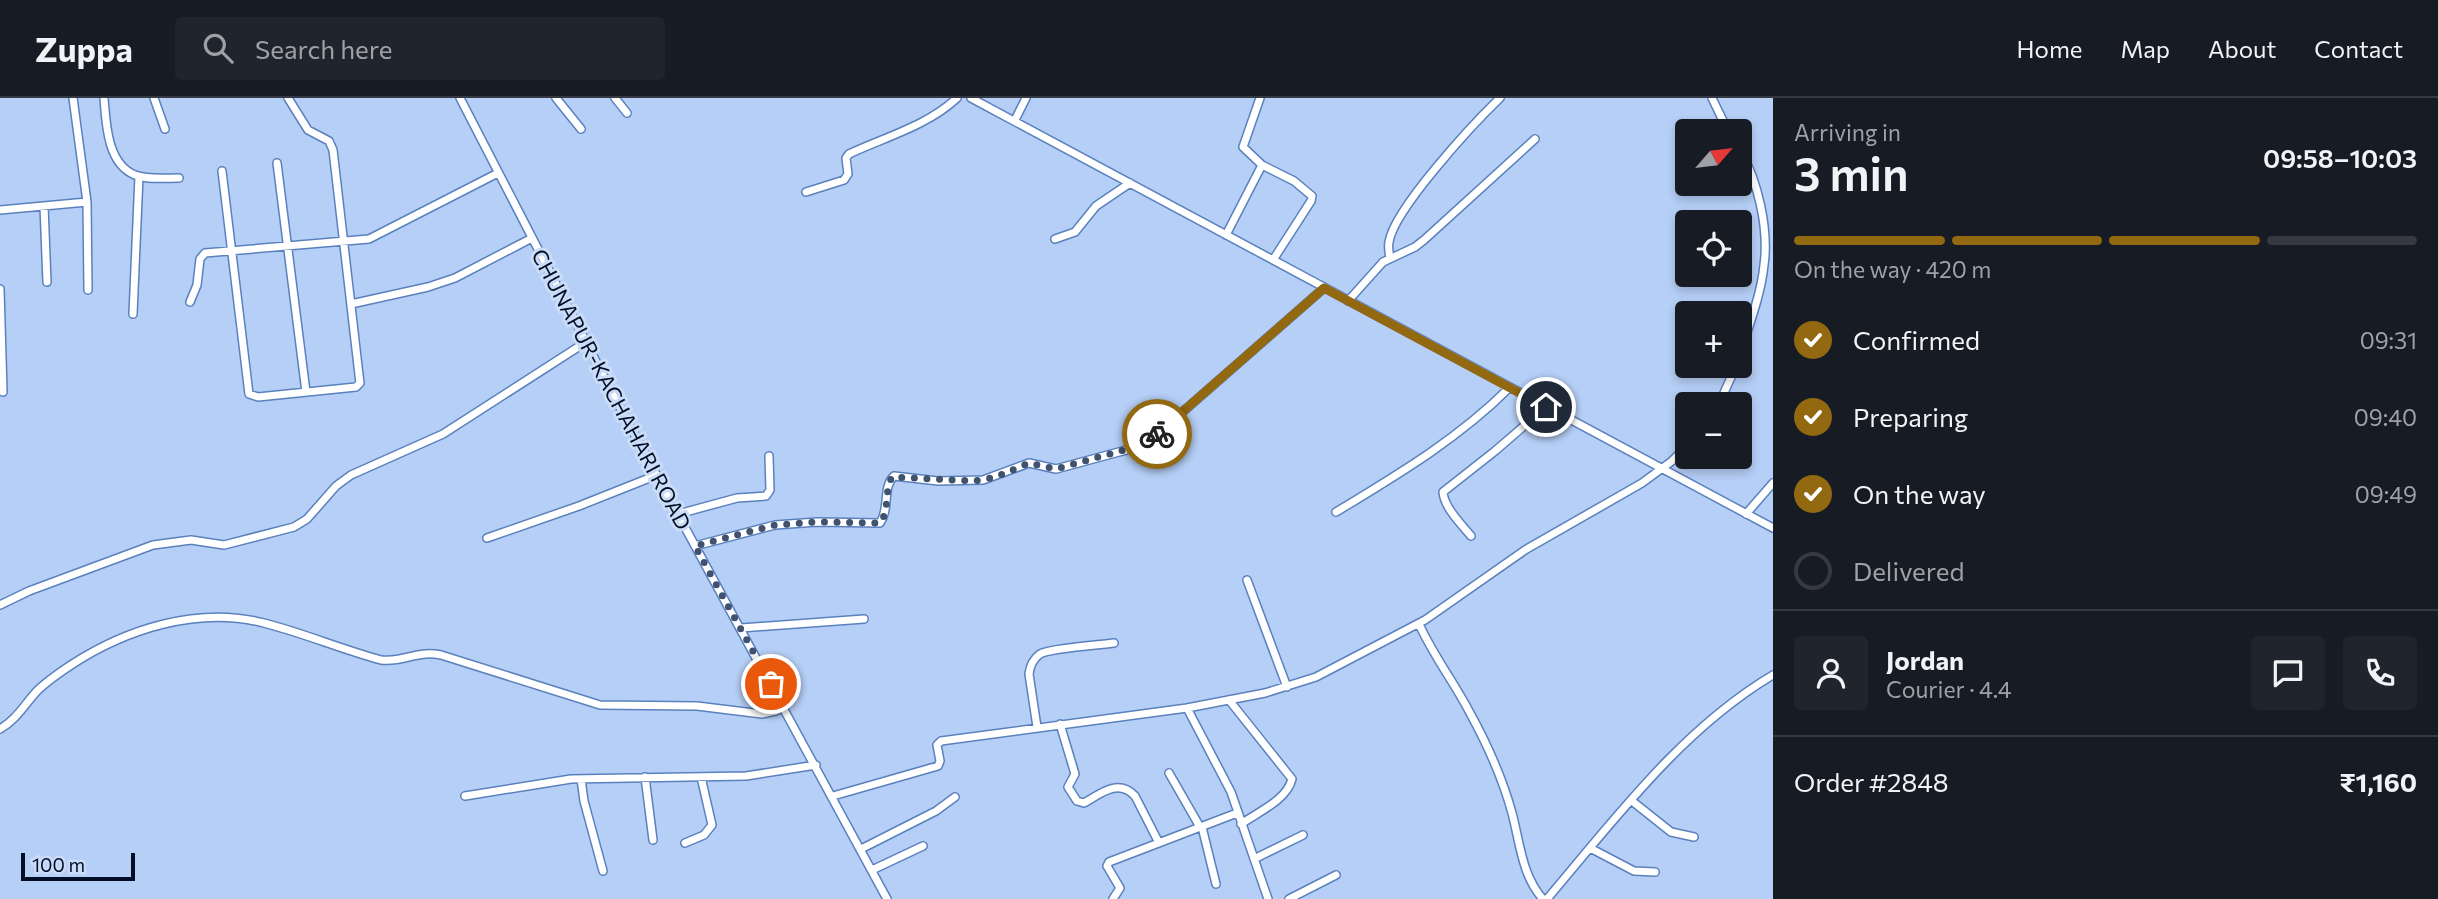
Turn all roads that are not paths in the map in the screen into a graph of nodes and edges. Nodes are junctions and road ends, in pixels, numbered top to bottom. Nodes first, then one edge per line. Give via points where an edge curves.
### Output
1 (74, 98) edge
2 (104, 98) edge
3 (154, 98) edge
4 (288, 98) edge
5 (460, 98) edge
6 (556, 98) edge
7 (615, 98) edge
8 (957, 98) edge
9 (971, 98) edge
10 (1026, 98) edge
11 (1259, 98) edge
12 (1500, 98) edge
13 (1712, 98) edge
14 (627, 113) dead end
15 (1722, 119) edge
16 (1015, 120) junction
17 (165, 129) dead end
18 (581, 129) dead end
19 (1535, 139) dead end
20 (277, 163) dead end
21 (1262, 165) junction
22 (222, 170) dead end
23 (498, 173) junction
24 (1752, 174) edge
25 (138, 176) junction
26 (179, 178) dead end
27 (1130, 183) junction
28 (806, 192) dead end
29 (87, 202) junction
30 (44, 206) junction
31 (0, 210) edge
32 (1226, 235) junction
33 (532, 237) junction
34 (1055, 239) dead end
35 (344, 242) junction
36 (288, 247) junction
37 (232, 251) junction
38 (1769, 257) edge
39 (1390, 258) junction
40 (1273, 260) junction
41 (47, 282) dead end
42 (1324, 288) junction
43 (0, 289) edge
44 (88, 289) dead end
45 (1348, 301) junction
46 (190, 302) dead end
47 (351, 304) junction
48 (133, 314) dead end
49 (1752, 314) edge
50 (1, 317) edge
51 (586, 342) junction
52 (1509, 388) junction
53 (4, 392) dead end
54 (306, 392) junction
55 (1546, 407) junction
56 (769, 456) dead end
57 (1675, 457) edge
58 (1662, 469) junction
59 (657, 475) junction
60 (1773, 483) edge
61 (1336, 512) dead end
62 (678, 514) junction
63 (1746, 514) junction
64 (1773, 528) edge
65 (1471, 536) dead end
66 (486, 538) dead end
67 (695, 546) junction
68 (1247, 580) dead end
69 (0, 605) edge
70 (864, 619) dead end
71 (1419, 624) junction
72 (741, 628) junction
73 (1114, 643) dead end
74 (1773, 676) edge
75 (1287, 687) junction
76 (1229, 700) junction
77 (783, 706) junction
78 (1187, 708) junction
79 (1060, 724) junction
80 (1037, 727) junction
81 (0, 729) edge
82 (816, 765) junction
83 (1169, 773) dead end
84 (645, 777) junction
85 (701, 777) junction
86 (581, 779) junction
87 (465, 796) dead end
88 (833, 796) junction
89 (955, 797) dead end
90 (1632, 801) junction
91 (1237, 813) junction
92 (1241, 824) junction
93 (1201, 827) junction
94 (1303, 835) dead end
95 (1694, 838) dead end
96 (653, 840) dead end
97 (684, 843) dead end
98 (1159, 843) junction
99 (923, 846) dead end
100 (1590, 848) junction
101 (861, 849) junction
102 (1254, 859) junction
103 (872, 870) junction
104 (603, 871) dead end
105 (1655, 872) dead end
106 (1336, 875) dead end
107 (1216, 884) dead end
108 (887, 899) edge
109 (1113, 899) edge
110 (1268, 899) edge
111 (1289, 899) edge
112 (1545, 899) edge

1 - 29 street
2 - 25 street via 110,145 128,171
3 - 17 street
4 - 35 street via 308,130 332,146
5 - 23 street, CHUNAPUR-KACHAHARI ROAD
6 - 18 street
7 - 14 street
8 - 28 street via 927,119 849,154 845,180
9 - 16 street
10 - 16 street
11 - 21 street via 1243,145
12 - 39 street via 1452,149 1403,212 1389,241
13 - 15 street
16 - 27 street
19 - 39 street via 1424,240
20 - 36 street
21 - 32 street
21 - 40 street via 1312,196
22 - 37 street
23 - 33 street, CHUNAPUR-KACHAHARI ROAD
23 - 35 street via 376,236
24 - 38 street
25 - 26 street
25 - 48 street
27 - 32 street
27 - 34 street via 1097,206 1075,232
29 - 30 street
29 - 44 street
30 - 31 street
30 - 41 street
32 - 40 street
33 - 47 street via 456,278
33 - 51 street, CHUNAPUR-KACHAHARI ROAD
35 - 36 street
35 - 47 street
36 - 37 street
36 - 54 street
37 - 46 street via 201,256
37 - 54 street via 249,394
38 - 49 street
39 - 45 street
40 - 42 street
42 - 45 street
42 - 67 street via 1142,445 1056,469 1029,463 975,481 894,477 889,481 880,523 775,525
43 - 50 street
45 - 52 street
47 - 54 street via 360,383 354,388
50 - 53 street
51 - 59 street, CHUNAPUR-KACHAHARI ROAD
51 - 69 street via 443,435 351,475 294,527 223,545 191,540 153,545
52 - 55 street
52 - 61 street via 1438,448
55 - 58 street
55 - 65 street via 1443,492
56 - 62 street via 766,496 737,498
57 - 58 street
58 - 63 street
58 - 71 street via 1546,536
59 - 62 street, CHUNAPUR-KACHAHARI ROAD
59 - 66 street
60 - 63 street
62 - 67 street, CHUNAPUR-KACHAHARI ROAD
63 - 64 street
67 - 72 street, CHUNAPUR-KACHAHARI ROAD
68 - 75 street
70 - 72 street
71 - 75 street
71 - 112 street via 1485,744 1511,810 1528,875
72 - 77 street, CHUNAPUR-KACHAHARI ROAD
73 - 80 street via 1046,652 1036,658 1029,674
74 - 90 street via 1685,743
75 - 76 street
76 - 78 street
76 - 92 street via 1292,779 1283,795
77 - 81 street via 762,714 698,706 600,705 441,655 381,660 264,623 203,618 147,629 97,650 39,689 17,717
77 - 82 street, CHUNAPUR-KACHAHARI ROAD
78 - 79 street
78 - 91 street via 1229,786
79 - 80 street
79 - 98 street via 1075,774 1068,787 1077,801 1084,803 1110,787 1129,790
80 - 88 street via 941,741 938,766
82 - 85 street via 757,775
82 - 88 street, CHUNAPUR-KACHAHARI ROAD
83 - 93 street
84 - 85 street
84 - 86 street
84 - 96 street
85 - 97 street via 712,825 704,835
86 - 87 street
86 - 104 street
88 - 101 street, CHUNAPUR-KACHAHARI ROAD
89 - 101 street
90 - 95 street via 1671,832
90 - 100 street
91 - 92 street
91 - 93 street
92 - 102 street
93 - 98 street
93 - 107 street
94 - 102 street
98 - 109 street via 1109,862 1120,888
99 - 103 street
100 - 105 street via 1634,871
100 - 112 street
101 - 103 street, CHUNAPUR-KACHAHARI ROAD
102 - 110 street
103 - 108 street, CHUNAPUR-KACHAHARI ROAD
106 - 111 street

